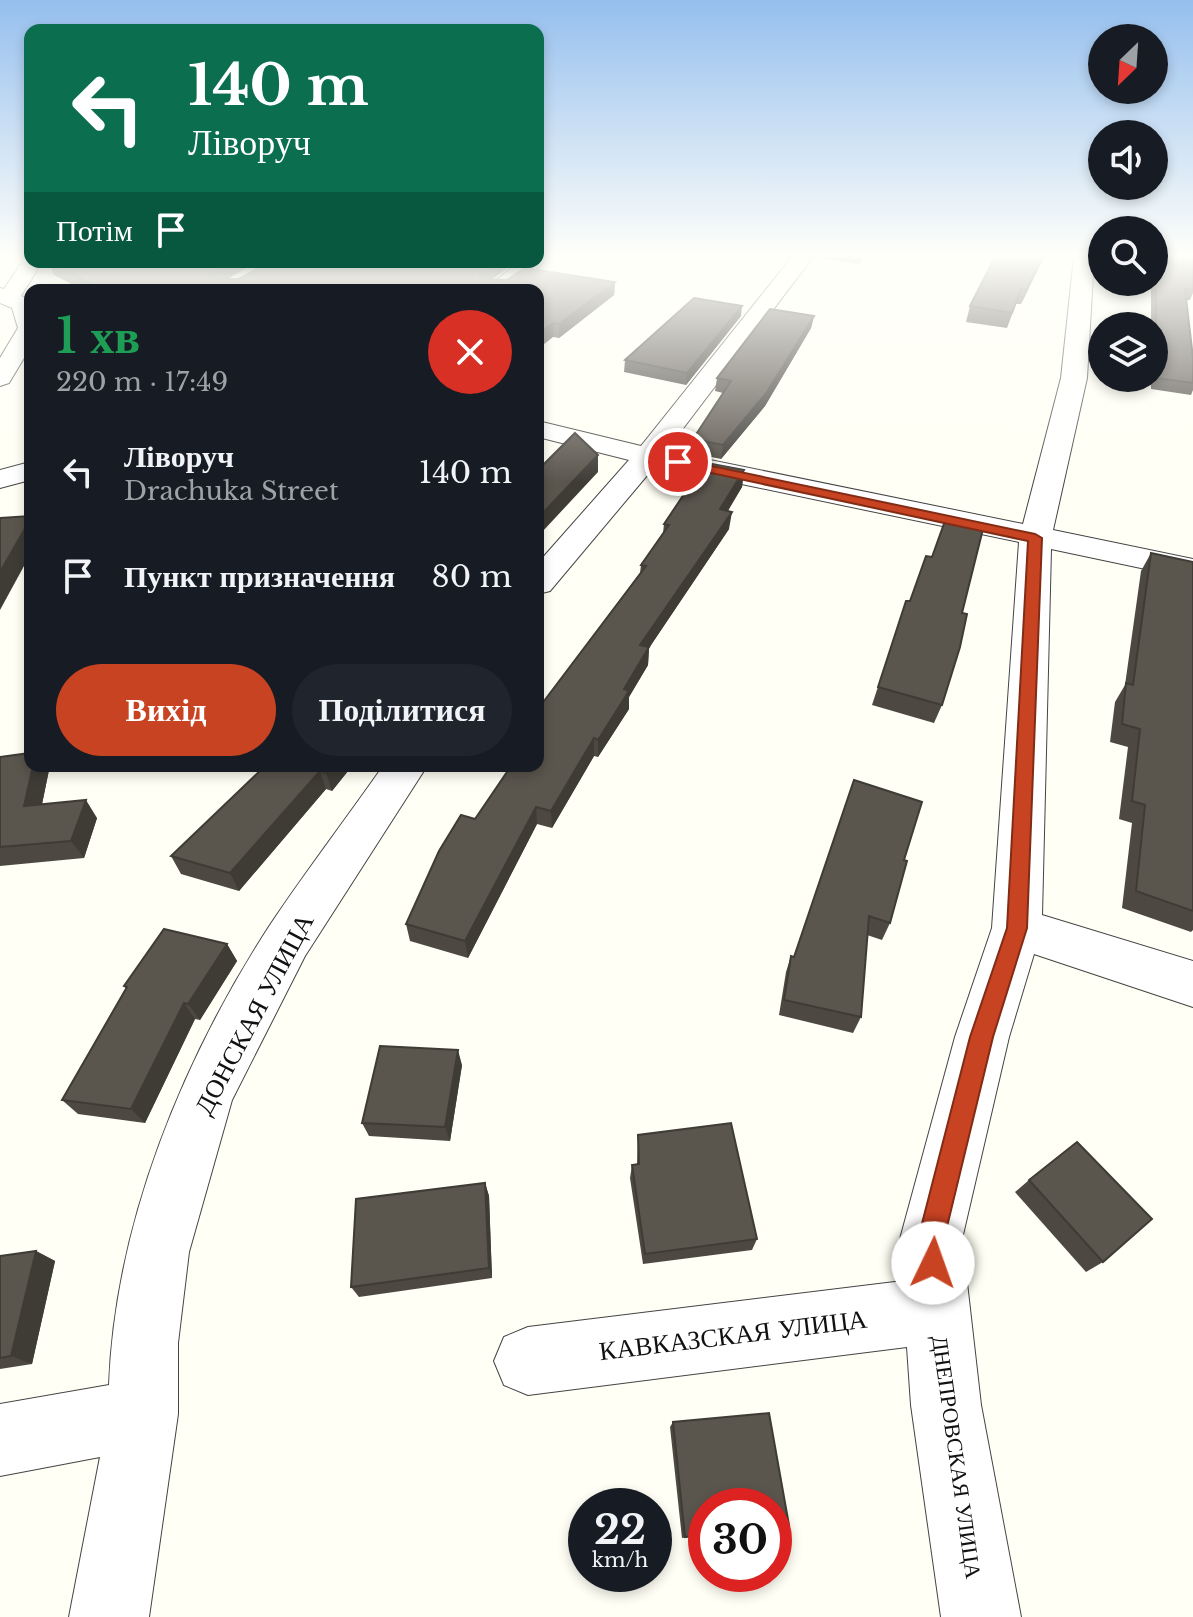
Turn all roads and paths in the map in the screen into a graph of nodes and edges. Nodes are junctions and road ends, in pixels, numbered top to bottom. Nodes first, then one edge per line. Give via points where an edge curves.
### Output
1 (744, 332) edge
2 (1078, 332) edge
3 (24, 338) edge
4 (0, 378) edge
5 (544, 430) edge
6 (648, 456) junction
7 (24, 473) edge
8 (0, 479) edge
9 (1035, 538) junction
10 (1193, 569) edge
11 (544, 577) edge
12 (402, 772) edge
13 (1017, 928) junction
14 (1193, 984) edge
15 (938, 1310) junction
16 (528, 1361) dead end
17 (143, 1414) junction
18 (0, 1440) edge
19 (109, 1617) edge
20 (981, 1617) edge

1 - 6 street
2 - 9 street, ДНЕПРОВСКАЯ УЛИЦА via 1074,378
3 - 4 street
5 - 6 street
6 - 9 street
6 - 11 street
7 - 8 street
9 - 10 street
9 - 13 street, ДНЕПРОВСКАЯ УЛИЦА
12 - 17 street, ДОНСКАЯ УЛИЦА via 287,941 206,1093 157,1252 144,1343
13 - 14 street
13 - 15 street, ДНЕПРОВСКАЯ УЛИЦА via 982,1037 931,1239
15 - 16 street, КАВКАЗСКАЯ УЛИЦА
15 - 20 street, ДНЕПРОВСКАЯ УЛИЦА via 946,1405
17 - 18 street
17 - 19 street, ДОНСКАЯ УЛИЦА

